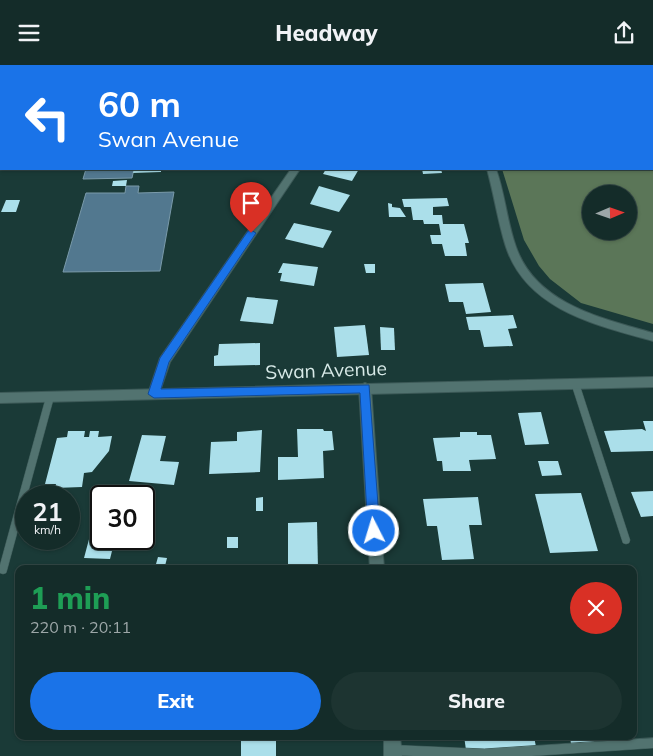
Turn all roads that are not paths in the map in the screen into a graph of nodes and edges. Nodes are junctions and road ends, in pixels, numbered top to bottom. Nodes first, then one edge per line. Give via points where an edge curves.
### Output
1 (294, 170) edge
2 (491, 170) edge
3 (653, 337) edge
4 (653, 382) edge
5 (575, 383) junction
6 (365, 388) junction
7 (154, 394) junction
8 (50, 397) junction
9 (0, 398) edge
10 (626, 540) dead end
11 (377, 565) edge
12 (3, 570) dead end
13 (653, 743) edge
14 (393, 747) edge

1 - 7 street via 164,361
2 - 3 street via 511,246 532,283 573,313
4 - 5 street, Swan Avenue
5 - 6 street, Swan Avenue
5 - 10 lane
6 - 7 street, Swan Avenue
6 - 11 street
7 - 8 street, Swan Avenue
8 - 9 street, Swan Avenue
8 - 12 lane
13 - 14 lane via 484,754

